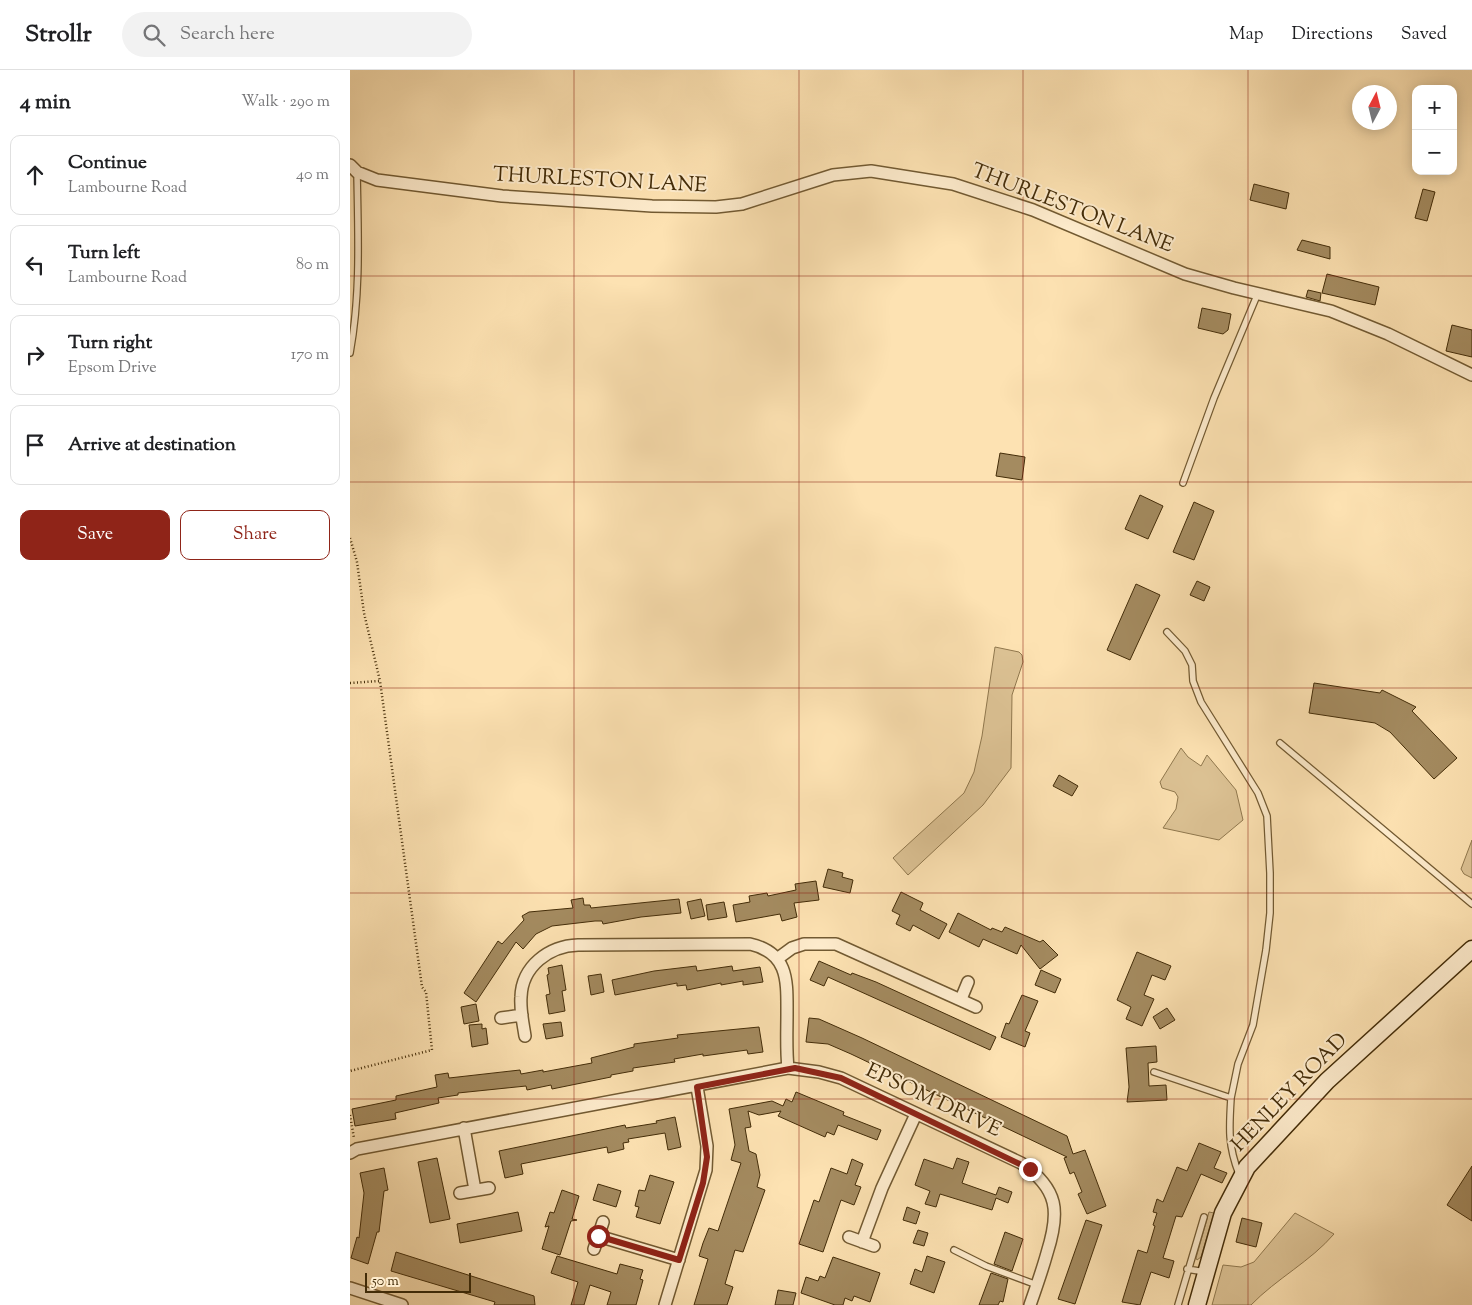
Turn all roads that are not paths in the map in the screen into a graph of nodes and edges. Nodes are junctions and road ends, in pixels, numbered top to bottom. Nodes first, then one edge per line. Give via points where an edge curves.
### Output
1 (354, 168) edge
2 (1258, 293) junction
3 (350, 353) edge
4 (1472, 375) edge
5 (1184, 483) dead end
6 (1167, 632) dead end
7 (1280, 743) dead end
8 (1472, 904) edge
9 (1472, 949) edge
10 (777, 959) junction
11 (968, 982) dead end
12 (960, 1000) junction
13 (976, 1007) dead end
14 (522, 1014) junction
15 (501, 1018) dead end
16 (526, 1036) dead end
17 (788, 1068) junction
18 (1154, 1072) dead end
19 (697, 1087) junction
20 (1231, 1098) junction
21 (916, 1114) junction
22 (464, 1128) junction
23 (354, 1151) edge
24 (1240, 1176) junction
25 (489, 1188) dead end
26 (475, 1190) junction
27 (460, 1193) dead end
28 (1204, 1217) dead end
29 (603, 1222) dead end
30 (598, 1236) junction
31 (849, 1237) dead end
32 (862, 1242) junction
33 (874, 1246) dead end
34 (594, 1249) dead end
35 (954, 1250) dead end
36 (679, 1260) junction
37 (1187, 1269) junction
38 (1206, 1273) junction
39 (1037, 1285) junction
40 (350, 1288) edge
41 (402, 1305) edge
42 (665, 1305) edge
43 (1030, 1305) edge
44 (1178, 1305) edge
45 (1197, 1305) edge

1 - 2 street, THURLESTON LANE via 376,180 502,196 716,207 742,204 833,175 870,171 953,184 1033,210 1185,274
1 - 3 lane via 358,264
2 - 4 street, THURLESTON LANE via 1331,311 1388,334
2 - 5 lane via 1214,398
6 - 20 lane via 1185,650 1201,702 1258,793 1267,816 1270,893 1266,950 1253,1025 1238,1064
7 - 8 lane
9 - 24 street, HENLEY ROAD via 1327,1081
10 - 12 street via 804,944 836,944
10 - 14 street via 765,949 750,944 563,946 541,957 530,969 521,991
10 - 17 street via 787,979
11 - 12 street
12 - 13 street
14 - 15 street
14 - 16 street
17 - 19 street, EPSOM DRIVE
17 - 21 street, EPSOM DRIVE via 836,1076
18 - 20 lane
19 - 22 street, EPSOM DRIVE
19 - 36 street via 707,1157 703,1183
20 - 24 lane via 1228,1135
21 - 32 street via 882,1188
21 - 39 street, EPSOM DRIVE via 1021,1163 1048,1188 1056,1219
22 - 23 street, EPSOM DRIVE
22 - 26 street
24 - 38 street, HENLEY ROAD via 1223,1213
25 - 26 street
26 - 27 street
28 - 37 lane
29 - 30 street
30 - 34 street
30 - 36 street
31 - 32 street
32 - 33 street
35 - 39 lane
36 - 42 street
37 - 38 lane
37 - 44 lane
38 - 45 street, HENLEY ROAD
39 - 43 street, EPSOM DRIVE
40 - 41 street

